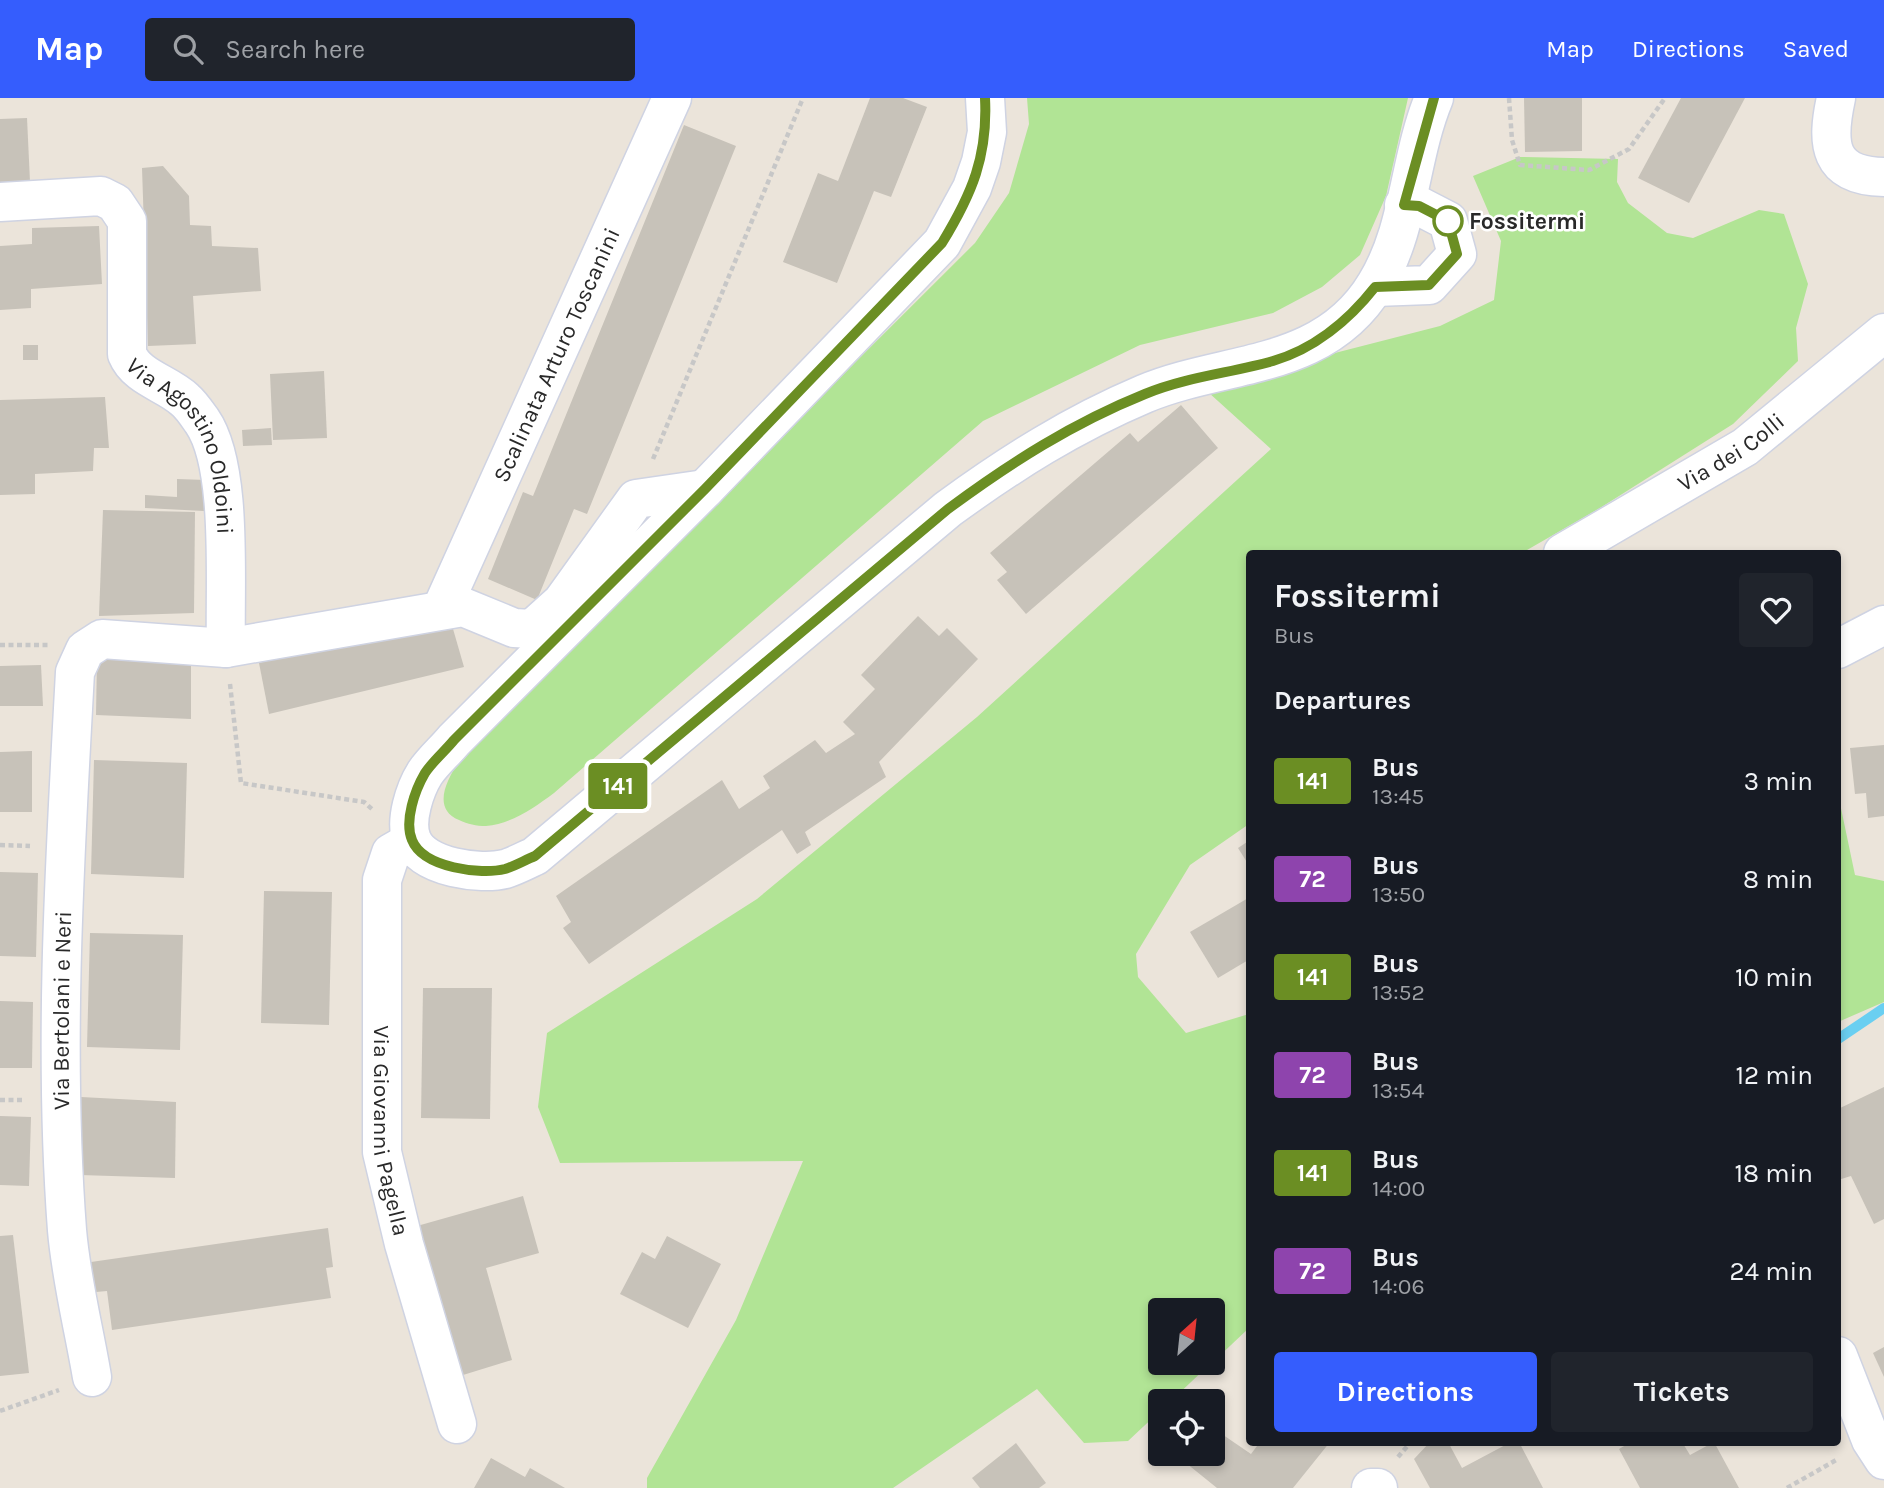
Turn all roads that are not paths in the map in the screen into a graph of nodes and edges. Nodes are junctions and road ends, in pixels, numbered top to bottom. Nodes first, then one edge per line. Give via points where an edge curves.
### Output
1 (672, 98) edge
2 (985, 98) edge
3 (1434, 98) edge
4 (1836, 98) edge
5 (1884, 177) edge
6 (0, 202) edge
7 (1404, 205) junction
8 (1375, 287) junction
9 (1884, 333) edge
10 (705, 489) junction
11 (1568, 550) edge
12 (441, 610) junction
13 (1884, 625) edge
14 (1841, 647) edge
15 (226, 648) junction
16 (412, 841) junction
17 (1841, 1363) edge
18 (92, 1377) road end
19 (457, 1424) dead end
20 (1878, 1450) edge
21 (1371, 1488) edge
22 (1378, 1488) edge

1 - 12 street, Scalinata Arturo Toscanini
2 - 10 street via 987,132 981,162 942,243
3 - 7 street
4 - 5 street via 1832,152 1855,173
6 - 15 street, Via Agostino Oldoini via 101,196 122,210 127,221 127,354 138,369 185,400 213,447 222,494
7 - 8 street via 1389,262
7 - 8 street via 1419,206 1448,221 1457,254 1429,285
8 - 16 street via 1356,312 1324,337 1275,360 1147,393 1078,423 1007,466 948,509 535,856 506,869 478,871 437,861
9 - 11 street, Via dei Colli via 1745,447
10 - 12 street via 636,499 562,602 532,629 514,628 463,607
10 - 16 street via 425,773 410,819
12 - 15 street
13 - 14 street
15 - 18 street, Via Bertolani e Neri via 102,639 91,644 75,672 61,1100 67,1232
16 - 19 street, Via Giovanni Pagella via 391,853 382,880 383,1152 404,1244
17 - 20 street
21 - 22 street

